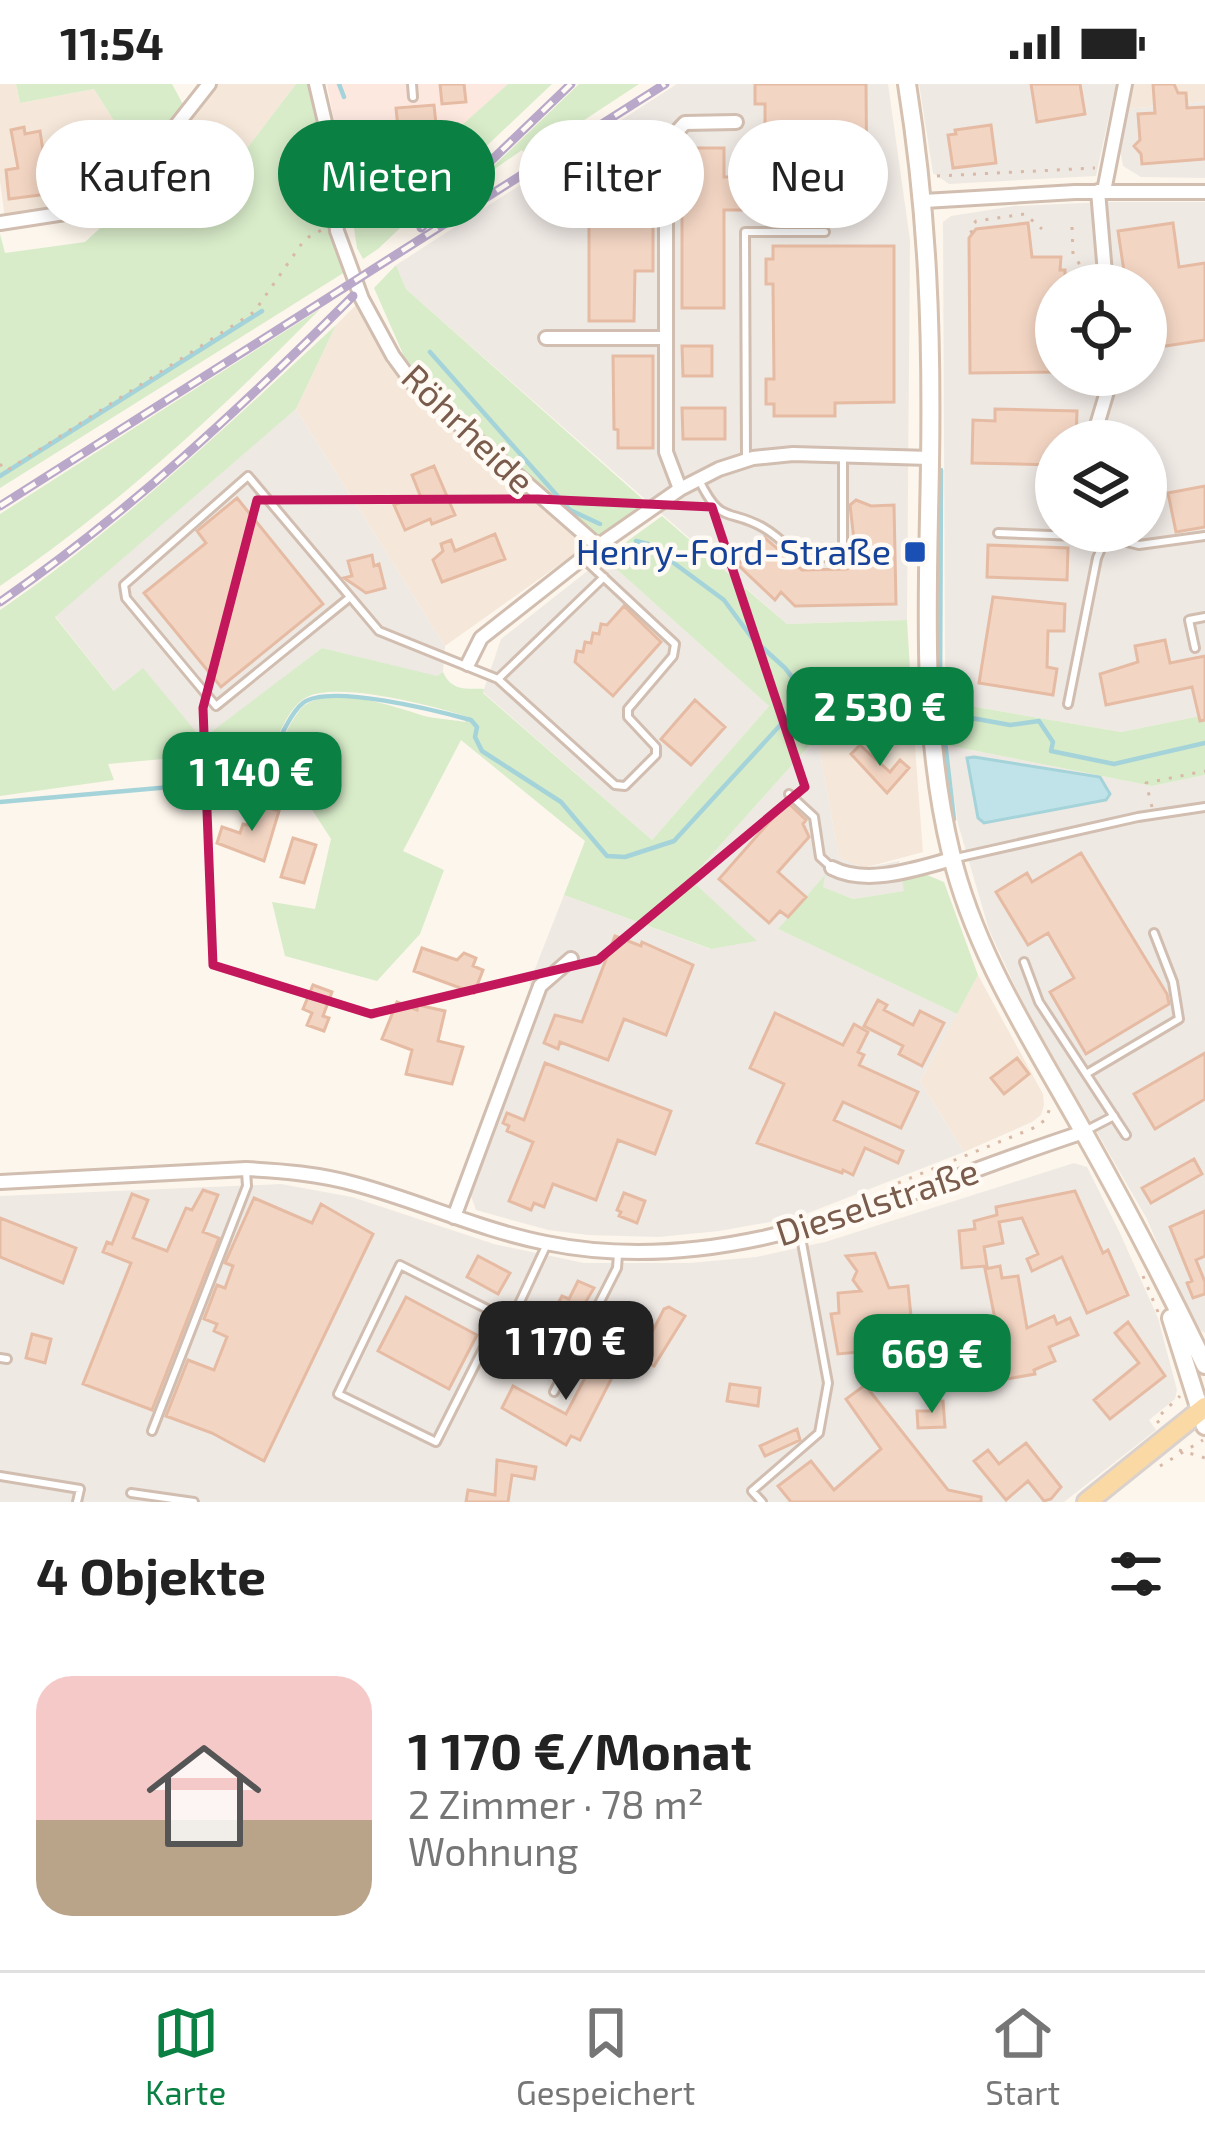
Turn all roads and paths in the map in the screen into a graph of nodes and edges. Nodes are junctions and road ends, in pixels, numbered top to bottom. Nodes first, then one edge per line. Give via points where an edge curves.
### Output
1 (209, 84) edge
2 (316, 84) edge
3 (412, 84) edge
4 (907, 84) edge
5 (1125, 84) edge
6 (413, 97) dead end
7 (324, 120) edge
8 (728, 122) edge
9 (1107, 167) junction
10 (921, 177) junction
11 (1101, 191) junction
12 (1205, 192) edge
13 (924, 201) junction
14 (0, 223) edge
15 (1072, 227) dead end
16 (323, 228) edge
17 (337, 228) edge
18 (1042, 229) dead end
19 (825, 232) dead end
20 (972, 233) dead end
21 (1079, 264) edge
22 (1105, 264) edge
23 (546, 338) dead end
24 (665, 338) junction
25 (843, 456) junction
26 (930, 458) junction
27 (746, 461) junction
28 (0, 464) edge
29 (699, 479) junction
30 (680, 488) junction
31 (998, 533) dead end
32 (1035, 533) edge
33 (1205, 536) edge
34 (1167, 541) edge
35 (598, 546) junction
36 (1099, 552) edge
37 (584, 559) junction
38 (604, 577) junction
39 (350, 598) junction
40 (1205, 617) edge
41 (1195, 648) dead end
42 (468, 664) junction
43 (497, 679) junction
44 (1068, 704) dead end
45 (1205, 771) edge
46 (789, 794) dead end
47 (1205, 807) edge
48 (1153, 815) junction
49 (952, 859) junction
50 (832, 868) joint
51 (1154, 933) dead end
52 (571, 959) dead end
53 (1024, 962) dead end
54 (1086, 1074) junction
55 (1114, 1116) junction
56 (1078, 1134) junction
57 (1126, 1135) dead end
58 (246, 1169) junction
59 (0, 1182) edge
60 (884, 1189) dead end
61 (454, 1217) junction
62 (800, 1232) junction
63 (548, 1244) junction
64 (619, 1250) junction
65 (1147, 1266) junction
66 (1161, 1318) dead end
67 (511, 1321) junction
68 (1205, 1364) edge
69 (1181, 1390) dead end
70 (554, 1392) dead end
71 (1203, 1415) edge
72 (152, 1431) dead end
73 (1205, 1439) edge
74 (1176, 1445) junction
75 (1205, 1458) edge
76 (1155, 1468) dead end
77 (0, 1476) edge
78 (130, 1493) dead end
79 (77, 1502) edge
80 (194, 1502) edge
81 (762, 1502) edge
82 (1087, 1502) edge

1 - 14 street via 124,193 104,207
2 - 7 street, Röhrheide
3 - 6 lane
4 - 10 street
5 - 9 street
8 - 24 street via 685,123 669,140
9 - 10 path
9 - 11 street
10 - 13 street
11 - 12 street
11 - 13 street
11 - 22 street
13 - 26 street
15 - 21 path
16 - 28 path via 305,239 254,312 6,471
17 - 35 street, Röhrheide via 362,299 415,386
18 - 20 path via 1025,214 976,221
19 - 27 lane via 746,232
23 - 24 street
24 - 30 street via 666,452
25 - 26 street
25 - 27 street
25 - 29 lane via 843,556 801,559 769,530 724,516
26 - 49 street via 927,652
27 - 29 street
29 - 30 street
30 - 35 street
31 - 32 lane
33 - 34 lane
35 - 37 street
36 - 44 lane
37 - 38 lane
37 - 42 street via 482,638
38 - 43 lane
38 - 43 lane via 675,644 628,709 656,755 625,787
39 - 39 lane via 216,706 126,598 124,585 248,476
39 - 42 lane via 379,631
40 - 41 lane via 1189,620
42 - 43 lane
45 - 48 path via 1146,783
46 - 50 lane via 814,817 820,857
47 - 48 lane
48 - 49 lane
49 - 50 street via 866,878
49 - 56 street via 978,934
51 - 54 lane via 1179,1019
52 - 61 street via 540,986
53 - 54 lane via 1039,1002
54 - 55 lane
55 - 56 lane
55 - 57 lane
56 - 60 path via 1052,1103 1036,1126
56 - 62 street, Dieselstraße
56 - 65 street
58 - 59 street, Dieselstraße
58 - 61 street, Dieselstraße via 355,1184
58 - 72 lane via 247,1186
61 - 63 street, Dieselstraße
62 - 64 street, Dieselstraße via 720,1247
62 - 81 lane via 828,1384 819,1433 752,1491
63 - 64 street, Dieselstraße
63 - 67 lane
64 - 70 lane
65 - 66 path
65 - 68 street
65 - 71 street
67 - 67 lane via 400,1265 338,1394 436,1442 482,1349
69 - 74 path via 1156,1419
71 - 74 main road
73 - 74 path
74 - 75 path
74 - 76 path
74 - 82 main road
77 - 79 lane via 80,1489
78 - 80 lane

